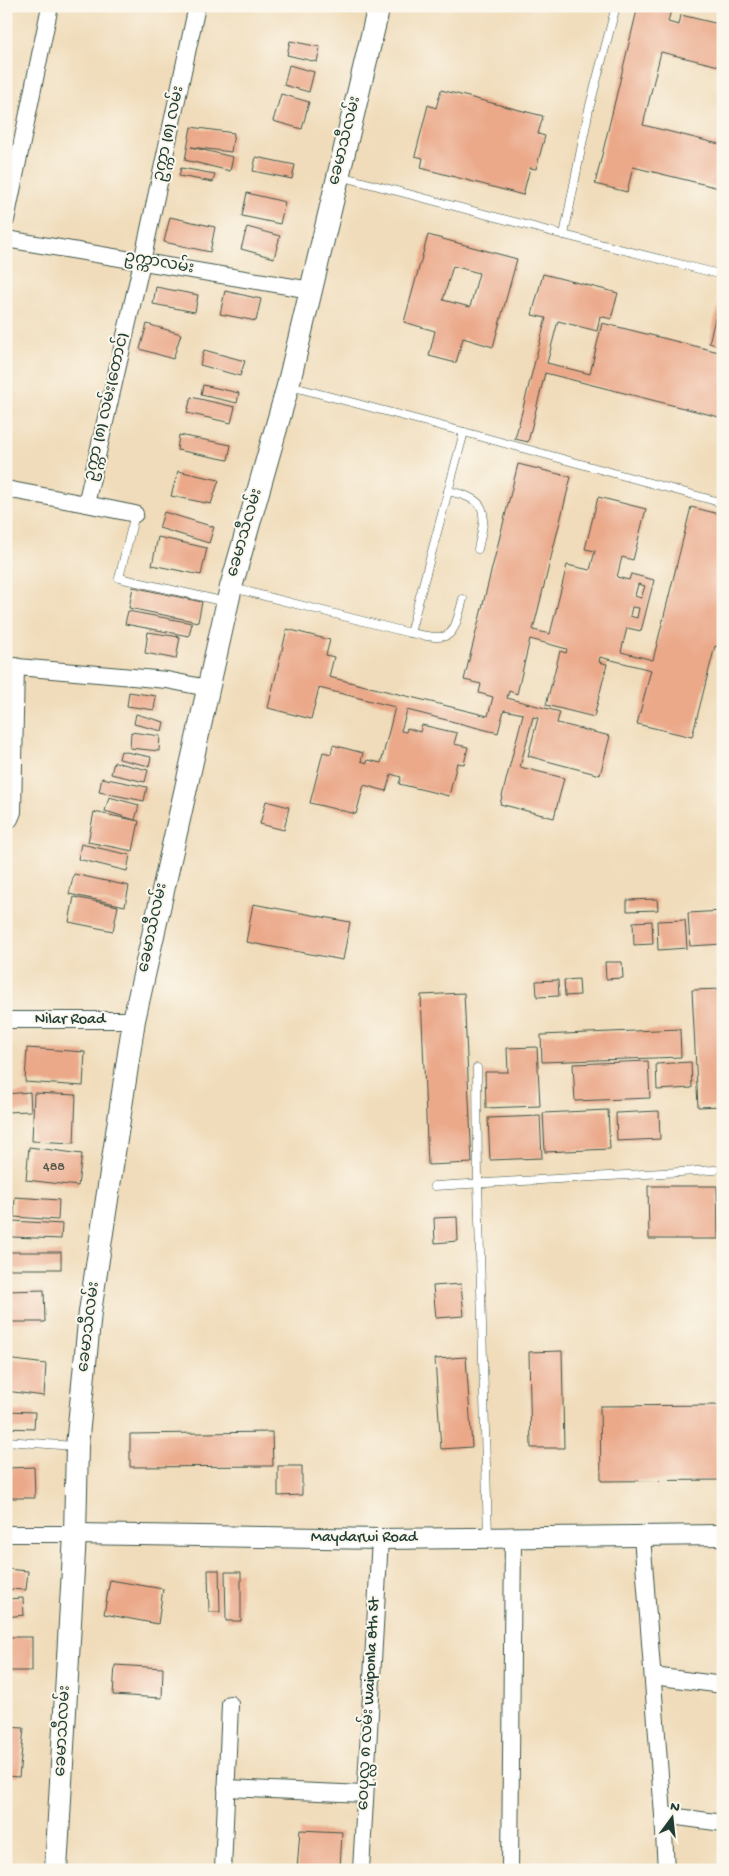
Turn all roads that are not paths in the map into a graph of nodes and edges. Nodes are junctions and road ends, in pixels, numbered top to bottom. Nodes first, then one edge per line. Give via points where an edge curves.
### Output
1 (50, 6) edge
2 (197, 6) edge
3 (380, 6) edge
4 (616, 6) edge
5 (338, 176) junction
6 (6, 220) edge
7 (564, 236) junction
8 (6, 239) edge
9 (142, 262) junction
10 (723, 275) edge
11 (311, 290) junction
12 (288, 386) junction
13 (464, 432) junction
14 (6, 488) edge
15 (448, 491) junction
16 (723, 503) edge
17 (86, 504) junction
18 (135, 514) joint
19 (478, 549) dead end
20 (229, 595) junction
21 (463, 599) dead end
22 (410, 633) junction
23 (11, 666) edge
24 (207, 688) junction
25 (6, 821) edge
26 (6, 1020) edge
27 (134, 1020) junction
28 (476, 1068) dead end
29 (715, 1170) dead end
30 (478, 1183) junction
31 (434, 1186) dead end
32 (6, 1441) edge
33 (77, 1446) junction
34 (6, 1534) edge
35 (75, 1534) junction
36 (723, 1535) edge
37 (642, 1536) junction
38 (488, 1538) junction
39 (513, 1538) junction
40 (380, 1539) junction
41 (653, 1676) junction
42 (723, 1684) edge
43 (230, 1704) dead end
44 (226, 1788) junction
45 (365, 1794) junction
46 (663, 1815) junction
47 (723, 1823) edge
48 (56, 1870) edge
49 (222, 1870) edge
50 (361, 1870) edge
51 (510, 1870) edge
52 (666, 1870) edge

1 - 6 street
2 - 9 street, ဥက္ကာ (၈) လမ်း
3 - 5 main road, ခေမာသီလမ်း
4 - 7 lane via 589,109
5 - 7 lane
5 - 11 main road, ခေမာသီလမ်း
7 - 10 lane
8 - 9 street, ဥက္ကာလမ်း
9 - 11 street, ဥက္ကာလမ်း
9 - 17 street, ဥက္ကာ (၈) လမ်း(တောင်)
11 - 12 main road, ခေမာသီလမ်း
12 - 13 lane
12 - 20 main road, ခေမာသီလမ်း
13 - 15 lane
13 - 16 lane
14 - 17 street
15 - 19 lane via 470,496 483,509
15 - 22 lane
17 - 18 street, ဥက္ကာ (၈) လမ်း(တောင်)
18 - 20 lane via 118,578
20 - 22 lane
20 - 24 main road, ခေမာသီလမ်း
21 - 22 lane via 457,623 447,637
23 - 24 street via 167,680
23 - 25 street via 13,812
24 - 27 main road, ခေမာသီလမ်း
26 - 27 street, Nilar Road
27 - 33 main road, ခေမာသီလမ်း via 90,1312
28 - 30 lane
29 - 30 lane
30 - 31 lane
30 - 38 lane
32 - 33 lane
33 - 35 main road, ခေမာသီလမ်း
34 - 35 street, Maydarwi Road
35 - 40 street, Maydarwi Road
35 - 48 main road, ခေမာသီလမ်း
36 - 37 street, Maydarwi Road
37 - 39 street, Maydarwi Road
37 - 41 street
38 - 39 street, Maydarwi Road
38 - 40 street, Maydarwi Road
39 - 51 street
40 - 45 street, ဝေပုလ္လ ၈ လမ်း Waiponla 8th St
41 - 42 street
41 - 46 street
43 - 44 street
44 - 45 street
44 - 49 street
45 - 50 street, ဝေပုလ္လ ၈ လမ်း Waiponla 8th St
46 - 47 street
46 - 52 street

